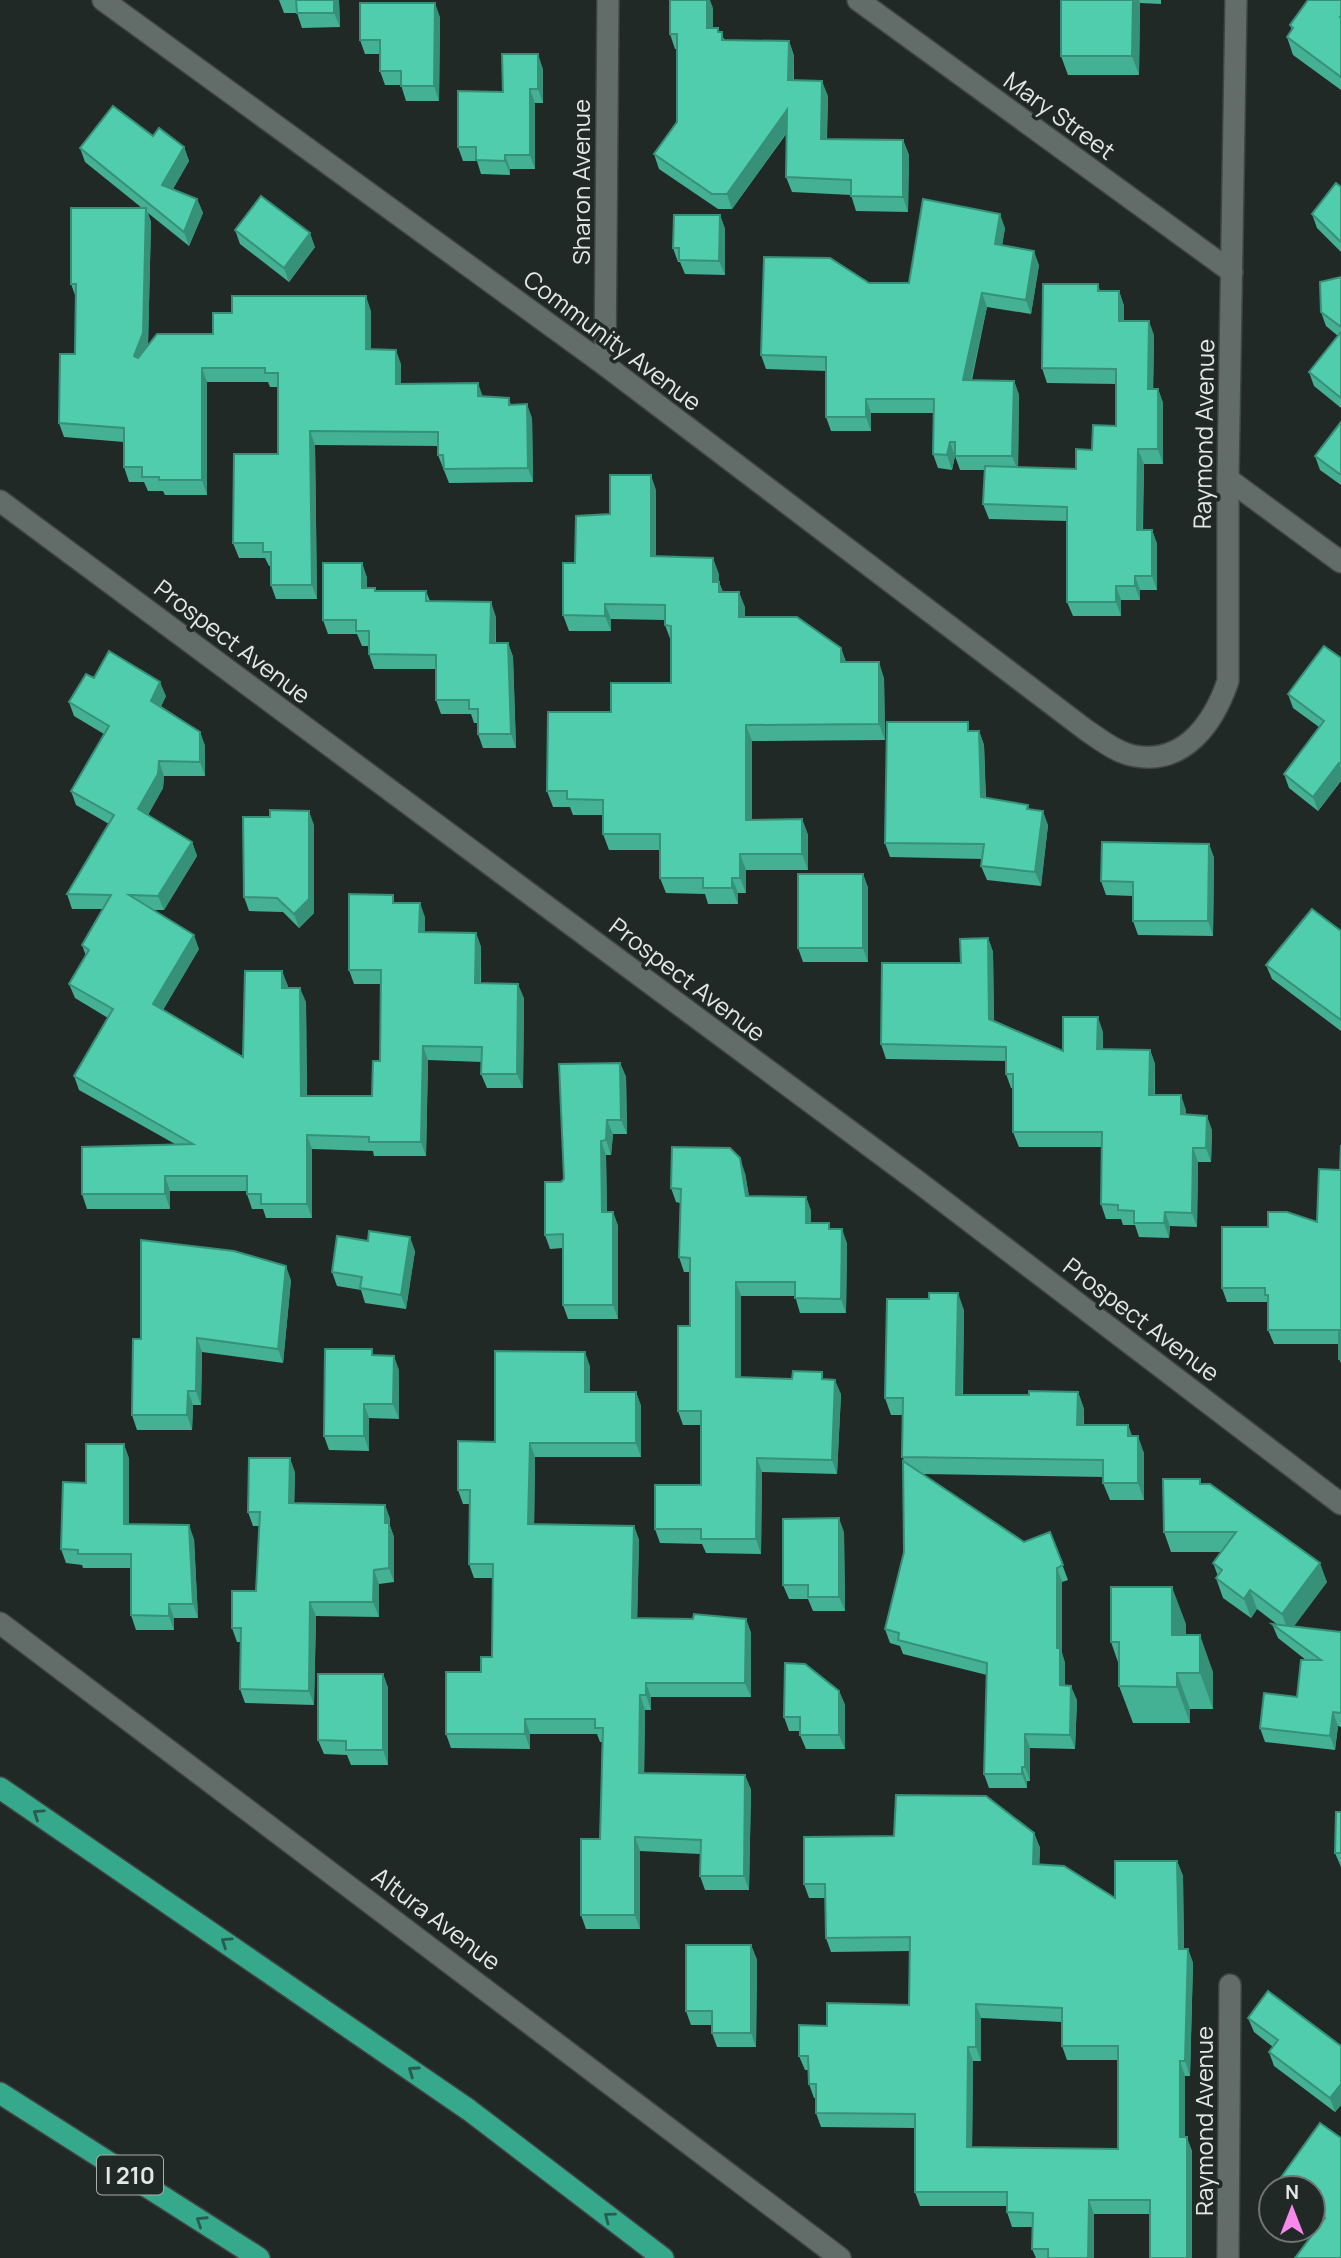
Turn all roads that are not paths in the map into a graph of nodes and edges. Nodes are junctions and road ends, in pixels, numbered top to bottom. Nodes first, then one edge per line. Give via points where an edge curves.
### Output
1 (103, 0) edge
2 (608, 0) edge
3 (858, 0) edge
4 (1236, 0) edge
5 (1232, 272) junction
6 (605, 365) junction
7 (1228, 479) junction
8 (0, 501) edge
9 (1341, 562) edge
10 (1086, 730) joint
11 (1341, 1504) edge
12 (0, 1623) edge
13 (0, 1788) edge
14 (1230, 1984) dead end
15 (0, 2093) edge
16 (259, 2258) edge
17 (663, 2258) edge
18 (840, 2258) edge
19 (1228, 2258) edge

1 - 6 street, Community Avenue
2 - 6 street, Sharon Avenue
3 - 5 street, Mary Street
4 - 5 street, Raymond Avenue
5 - 7 street, Raymond Avenue
6 - 10 street, Community Avenue
7 - 9 street
7 - 10 street, Raymond Avenue via 1228,681 1219,708 1196,738 1166,756 1135,756
8 - 11 street, Prospect Avenue via 905,1172
12 - 18 street, Altura Avenue
17 -> 13 highway via 469,2110
14 - 19 street, Raymond Avenue
16 -> 15 highway, I 210

